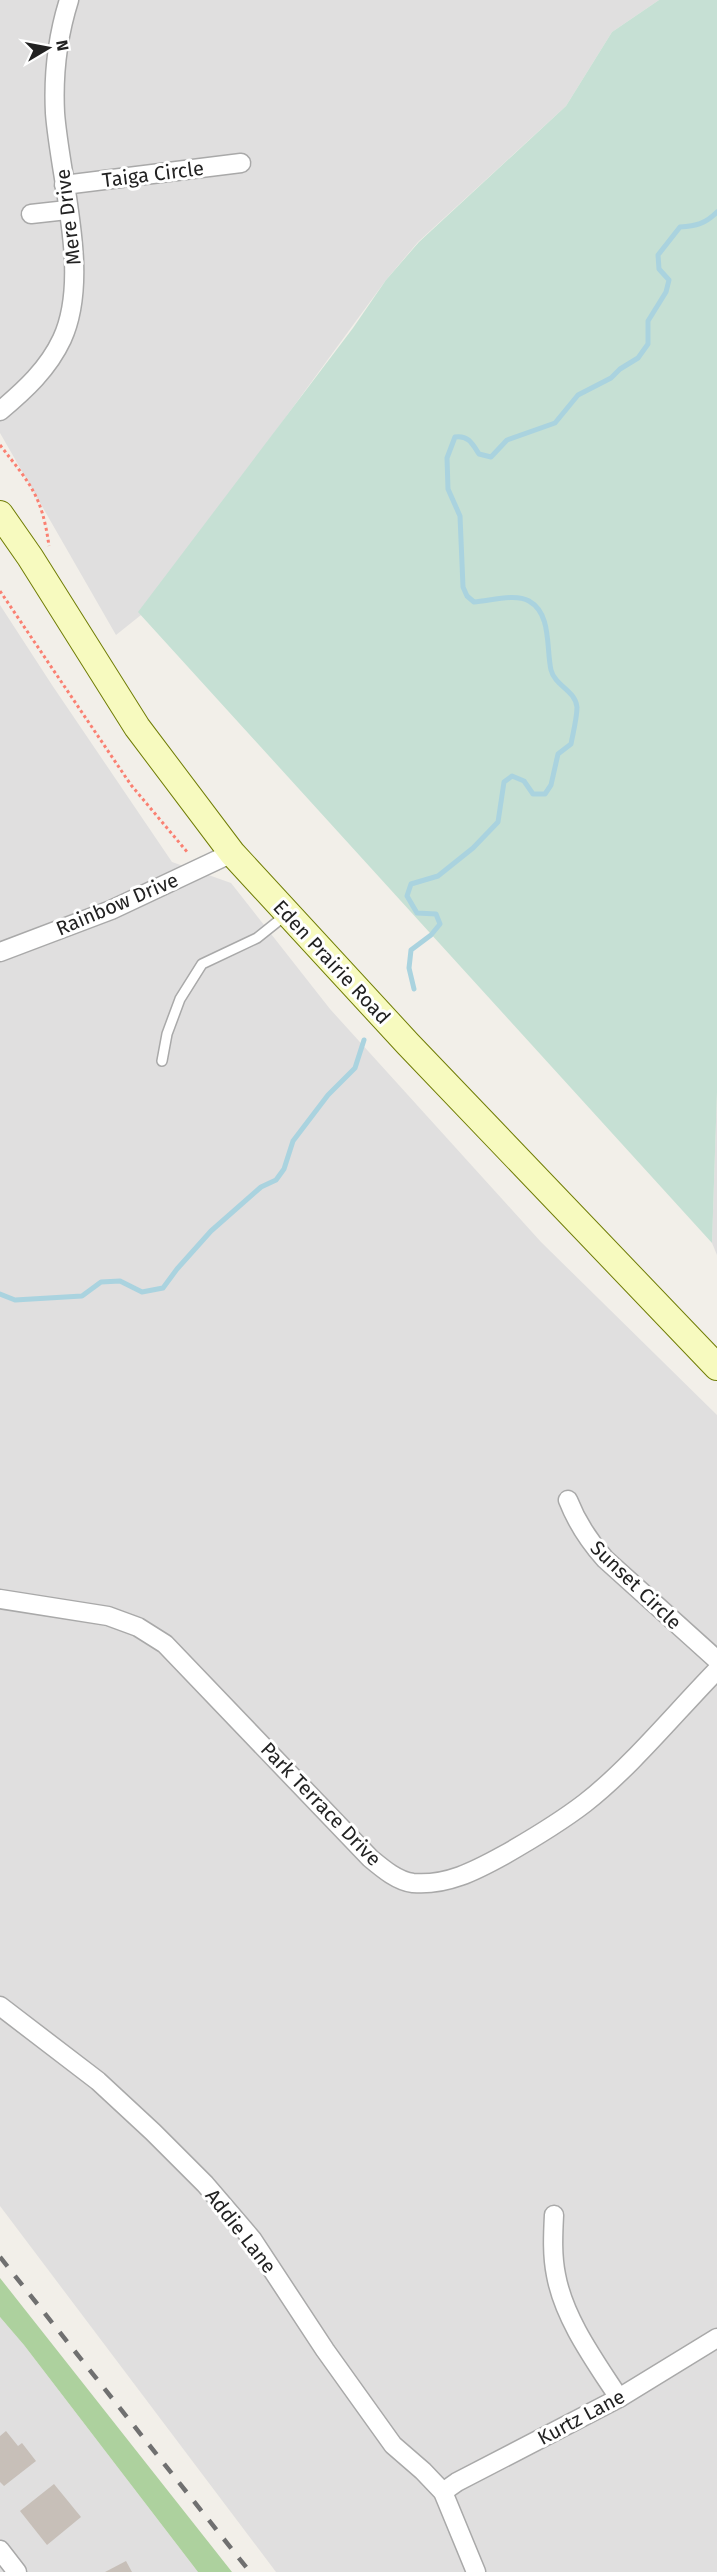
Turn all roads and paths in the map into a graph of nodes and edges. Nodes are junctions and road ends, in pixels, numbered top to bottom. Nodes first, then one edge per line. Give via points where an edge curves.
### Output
1 (69, 0) edge
2 (241, 164) dead end
3 (64, 184) junction
4 (67, 210) junction
5 (32, 214) dead end
6 (0, 411) edge
7 (0, 445) edge
8 (0, 514) edge
9 (51, 554) dead end
10 (0, 591) edge
11 (232, 854) junction
12 (201, 868) junction
13 (287, 915) junction
14 (0, 952) edge
15 (162, 1061) dead end
16 (717, 1367) edge
17 (568, 1500) dead end
18 (0, 1599) edge
19 (717, 1660) edge
20 (717, 1670) edge
21 (0, 2006) edge
22 (554, 2215) dead end
23 (717, 2338) edge
24 (619, 2398) junction
25 (443, 2492) junction
26 (0, 2550) edge
27 (17, 2572) edge
28 (476, 2572) edge

1 - 3 street, Mere Drive via 59,30 54,73
2 - 3 street, Taiga Circle
3 - 4 street, Mere Drive
4 - 5 street
4 - 6 street, Mere Drive via 75,278 72,308 62,338 47,364
7 - 9 path via 34,489 45,515
8 - 11 main road, Eden Prairie Road via 137,727
10 - 12 path via 131,785
11 - 12 street, Rainbow Drive
11 - 13 main road, Eden Prairie Road
12 - 14 street, Rainbow Drive via 111,910
13 - 15 lane via 256,938 202,964 180,999
13 - 16 main road, Eden Prairie Road
17 - 19 street, Sunset Circle via 577,1522 597,1550
18 - 20 street, Park Terrace Drive via 108,1616 165,1644 370,1858 411,1883 458,1878 551,1827 586,1802 626,1765
21 - 25 street, Addie Lane via 98,2081 205,2184 252,2239 393,2445
22 - 24 street via 553,2250 563,2300
23 - 24 street, Kurtz Lane
24 - 25 street, Kurtz Lane
25 - 28 street
26 - 27 street

